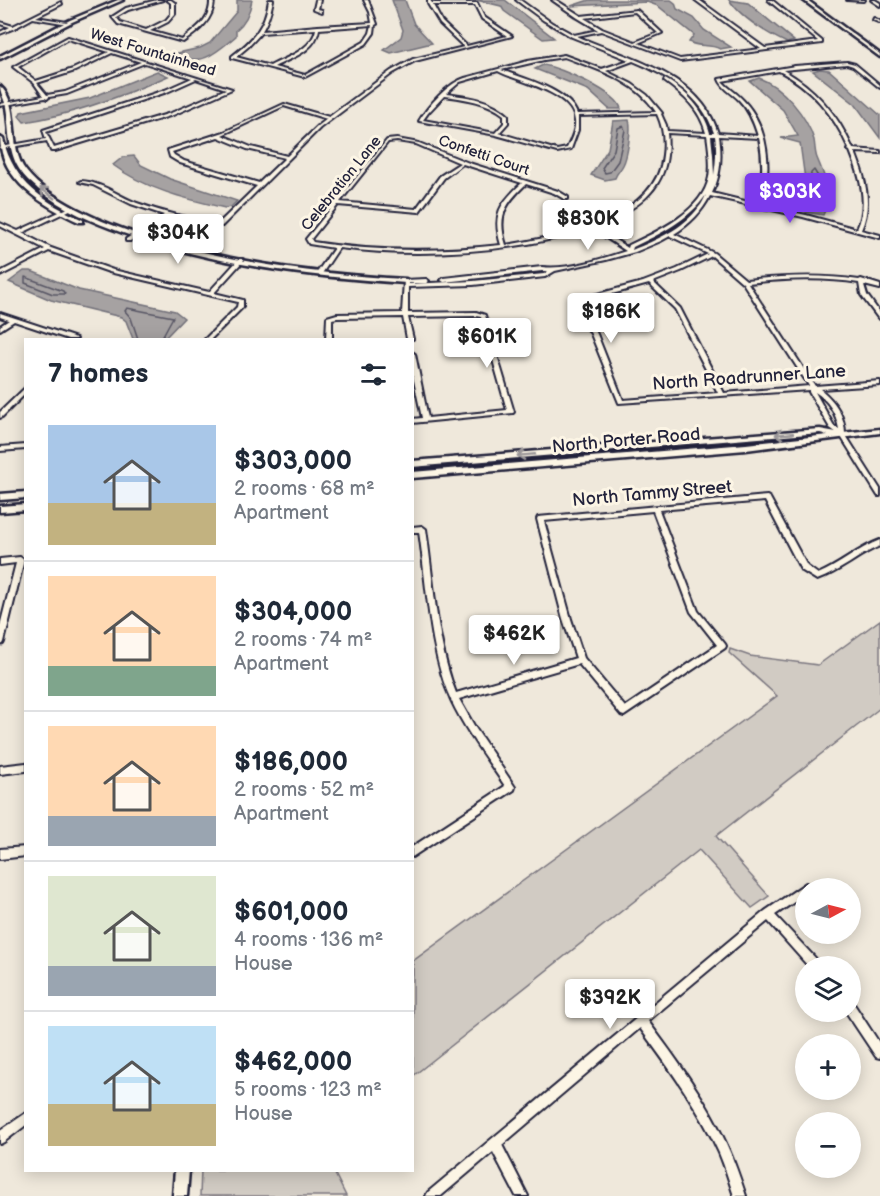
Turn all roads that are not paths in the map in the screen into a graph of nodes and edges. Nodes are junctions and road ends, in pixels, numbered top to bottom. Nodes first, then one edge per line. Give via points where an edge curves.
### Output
1 (56, 0) edge
2 (111, 0) edge
3 (121, 0) edge
4 (161, 0) edge
5 (169, 0) edge
6 (212, 0) edge
7 (271, 0) edge
8 (318, 0) edge
9 (366, 0) edge
10 (511, 0) edge
11 (518, 0) edge
12 (554, 0) edge
13 (697, 0) edge
14 (770, 0) edge
15 (805, 0) edge
16 (812, 0) edge
17 (849, 0) edge
18 (863, 0) edge
19 (873, 0) edge
20 (430, 2) edge
21 (880, 5) edge
22 (321, 11) dead end
23 (164, 15) dead end
24 (172, 15) junction
25 (33, 17) junction
26 (579, 17) junction
27 (874, 18) dead end
28 (880, 20) edge
29 (59, 22) junction
30 (0, 23) edge
31 (67, 23) junction
32 (375, 24) junction
33 (14, 27) junction
34 (318, 27) junction
35 (601, 30) junction
36 (146, 31) junction
37 (260, 32) junction
38 (0, 33) edge
39 (573, 36) junction
40 (568, 38) junction
41 (635, 43) junction
42 (465, 46) junction
43 (763, 48) junction
44 (880, 50) edge
45 (112, 52) junction
46 (0, 53) edge
47 (880, 56) edge
48 (0, 58) edge
49 (632, 60) junction
50 (145, 62) junction
51 (626, 62) junction
52 (270, 67) junction
53 (601, 70) junction
54 (780, 70) junction
55 (500, 71) junction
56 (195, 78) junction
57 (35, 82) junction
58 (0, 87) edge
59 (880, 87) edge
60 (445, 95) junction
61 (46, 98) junction
62 (4, 104) edge
63 (660, 113) junction
64 (577, 115) junction
65 (330, 119) junction
66 (666, 132) junction
67 (496, 134) junction
68 (710, 134) junction
69 (218, 135) junction
70 (719, 135) junction
71 (762, 137) junction
72 (0, 139) edge
73 (393, 139) joint
74 (48, 140) junction
75 (11, 146) junction
76 (1, 148) edge
77 (850, 150) junction
78 (880, 152) edge
79 (288, 158) junction
80 (462, 163) junction
81 (81, 182) dead end
82 (525, 182) junction
83 (260, 185) junction
84 (704, 193) junction
85 (711, 195) junction
86 (566, 198) dead end
87 (337, 203) junction
88 (759, 204) junction
89 (70, 209) junction
90 (62, 213) junction
91 (166, 216) junction
92 (0, 224) edge
93 (592, 227) junction
94 (858, 231) junction
95 (19, 234) junction
96 (671, 234) junction
97 (880, 237) edge
98 (130, 238) junction
99 (504, 246) junction
100 (337, 247) junction
101 (49, 249) junction
102 (629, 250) junction
103 (712, 254) junction
104 (238, 263) junction
105 (0, 274) edge
106 (319, 274) junction
107 (861, 281) junction
108 (650, 282) junction
109 (745, 282) junction
110 (406, 283) junction
111 (880, 287) edge
112 (211, 293) junction
113 (0, 315) edge
114 (405, 315) junction
115 (880, 317) edge
116 (12, 320) junction
117 (0, 328) edge
118 (71, 338) edge
119 (209, 338) edge
120 (329, 338) edge
121 (410, 338) edge
122 (414, 364) edge
123 (880, 383) edge
124 (813, 388) junction
125 (24, 391) edge
126 (722, 394) junction
127 (3, 408) edge
128 (0, 416) edge
129 (425, 420) junction
130 (414, 421) edge
131 (880, 431) edge
132 (842, 434) junction
133 (24, 447) edge
134 (0, 449) edge
135 (414, 464) edge
136 (414, 475) edge
137 (880, 494) edge
138 (24, 495) edge
139 (0, 497) edge
140 (24, 507) edge
141 (655, 508) junction
142 (0, 509) edge
143 (414, 530) edge
144 (880, 543) edge
145 (0, 562) edge
146 (0, 642) edge
147 (581, 660) junction
148 (453, 697) junction
149 (24, 767) edge
150 (0, 770) edge
151 (24, 851) edge
152 (414, 852) edge
153 (0, 854) edge
154 (795, 896) edge
155 (768, 914) junction
156 (806, 956) edge
157 (642, 1022) junction
158 (859, 1022) edge
159 (880, 1053) edge
160 (24, 1120) edge
161 (0, 1138) edge
162 (495, 1144) junction
163 (182, 1172) edge
164 (180, 1196) edge
165 (432, 1196) edge
166 (522, 1196) edge
167 (740, 1196) edge

1 - 25 street via 61,3
2 - 29 street
3 - 31 street
4 - 36 street via 119,12 114,17 119,23
5 - 24 street via 174,8
6 - 36 street via 211,17 183,41
7 - 37 street via 267,24
8 - 22 street via 316,9
9 - 32 street
10 - 40 street
11 - 39 street
12 - 26 street
13 - 43 street
14 - 43 street via 821,42
15 - 47 street
16 - 44 street
17 - 18 street
19 - 21 street
20 - 42 street via 441,23
20 - 42 street via 476,4 483,18 510,36
23 - 24 street
24 - 36 street
25 - 29 street
25 - 33 street
26 - 35 street
26 - 41 street via 636,11 660,33
27 - 28 street
29 - 31 street
29 - 46 street
30 - 33 street
31 - 48 street
32 - 34 street
32 - 52 street via 365,43 305,76
33 - 38 street
34 - 37 street
34 - 52 street via 316,40
35 - 39 street
35 - 41 street
37 - 52 street via 233,57
39 - 40 street
39 - 49 street
40 - 51 street
41 - 43 street via 680,60
42 - 65 street via 403,65
45 - 50 street, West Fountainhead
45 - 57 street
45 - 57 street, West Fountainhead via 68,38 15,67
49 - 51 street
49 - 70 street via 665,75 689,92 708,113
50 - 56 street, West Fountainhead
50 - 61 street
51 - 53 street
51 - 68 street via 663,79 689,99 701,113
53 - 55 street via 564,56
53 - 63 street via 638,90
54 - 59 street via 851,64
54 - 71 street via 720,80 750,111
54 - 77 street via 820,100 839,124
55 - 60 street via 459,81
55 - 64 street via 562,97
56 - 74 street via 44,131
56 - 74 street, West Fountainhead via 230,89 172,114 53,150
57 - 61 street
58 - 62 street
60 - 67 street via 498,107 506,114 506,123
60 - 67 street via 421,121
61 - 62 street
62 - 75 street
63 - 64 street
63 - 66 street
64 - 67 street via 574,136 565,152
65 - 69 street via 284,105
65 - 79 street
66 - 68 street
66 - 93 street via 661,176 636,204
68 - 70 street
68 - 84 street via 711,178
69 - 79 street
69 - 83 street via 170,151 182,162
70 - 71 street
70 - 85 street via 718,175
71 - 88 street via 765,174
72 - 76 street
73 - 80 street, Confetti Court via 418,144
73 - 87 street, Celebration Lane via 387,141
74 - 75 street
75 - 76 street
89 -> 75 street via 24,173
76 - 90 street via 30,191
77 - 78 street
77 - 94 street via 865,190 866,212
79 - 83 street
80 - 82 street, Confetti Court
80 - 87 street via 441,177 417,211
81 - 91 street via 93,182
82 - 86 street, Confetti Court
82 - 99 street via 510,196 499,216 498,230
83 - 91 street via 220,225
84 - 85 street
84 - 102 street via 680,219
85 - 88 street
85 - 96 street via 693,217
87 - 100 street, Celebration Lane via 308,238 311,243
88 - 94 street
89 - 90 street
89 - 98 street
90 - 95 street
90 - 98 street
91 - 98 street
92 - 95 street
93 - 99 street
93 - 102 street
94 - 97 street
95 - 101 street
96 - 102 street via 638,250
96 - 103 street
98 - 104 street
99 - 100 street via 431,252
100 - 106 street
101 - 105 street
101 - 112 street via 111,271
102 - 110 street via 545,275 473,284
103 - 108 street
103 - 109 street
104 - 106 street
104 - 110 street via 324,281
104 - 112 street
106 - 110 street
107 - 109 street via 816,276
107 - 111 street
107 - 115 street via 864,295
108 - 126 street via 677,308
108 - 126 street, North Roadrunner Lane via 574,301 594,334 621,402
109 - 124 street
110 - 114 street
112 - 119 street via 241,301 240,307
113 - 116 street
114 - 120 street via 329,318
114 - 121 street
114 - 129 street via 483,316 511,412
116 - 117 street
116 - 118 street
122 - 129 street
123 - 124 street, North Roadrunner Lane
124 - 126 street, North Roadrunner Lane
124 - 132 street via 819,408
124 - 132 street via 834,406 843,426
125 - 127 street
127 - 128 street
129 - 130 street
131 - 132 street, North Porter Road
132 -> 135 street, North Porter Road via 820,431
132 - 136 street, North Porter Road via 746,447
132 - 137 street
133 - 134 street
138 - 139 street
140 - 142 street
141 - 144 street, North Tammy Street via 767,498 804,568 817,577 831,573
141 - 147 street, North Tammy Street via 540,519
141 - 147 street via 695,612 722,646 624,712
143 - 148 street via 422,529 442,661
145 - 146 street via 20,560
147 - 148 street
148 - 152 street via 511,787
149 - 150 street
151 - 153 street
154 - 155 street
155 - 156 street
155 - 157 street
157 - 162 street
157 - 167 street via 696,1095
158 - 159 street
160 - 161 street
162 - 165 street
162 - 166 street
163 - 164 street

